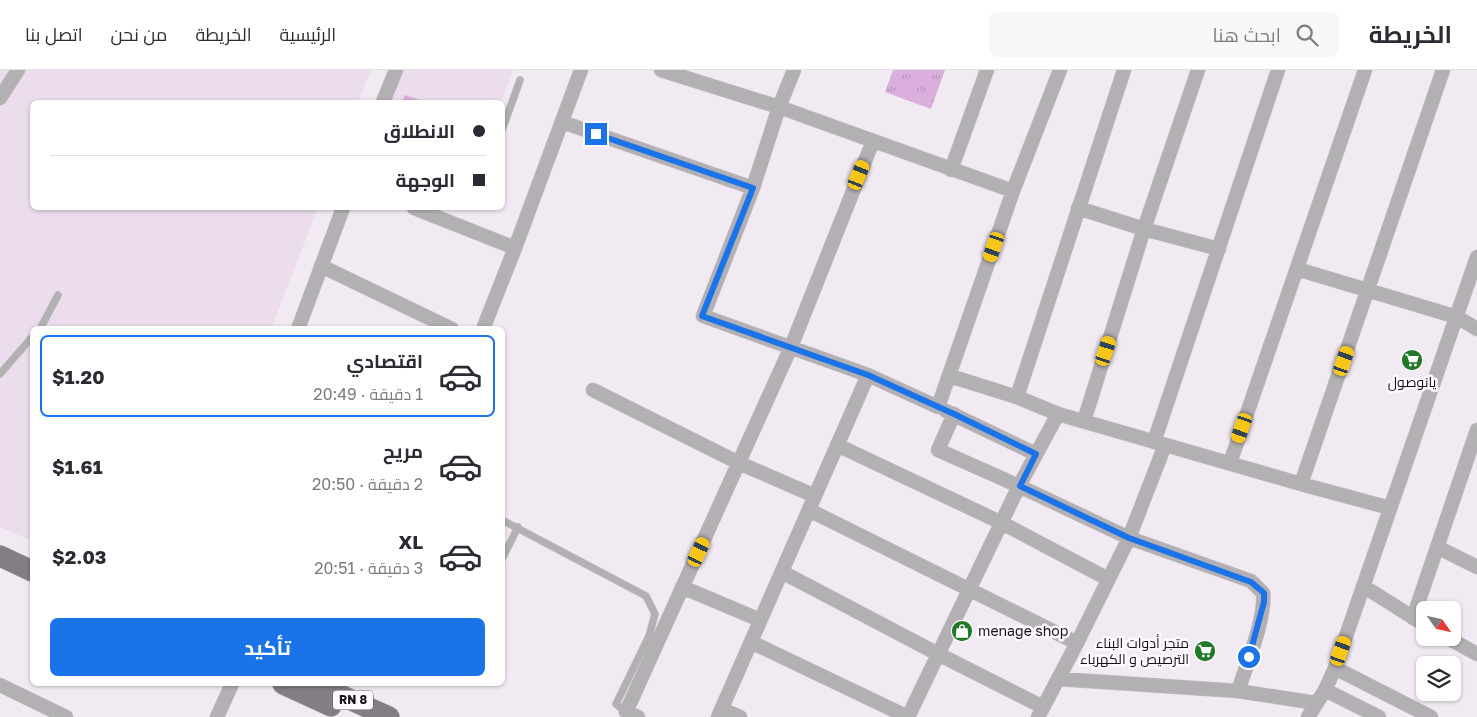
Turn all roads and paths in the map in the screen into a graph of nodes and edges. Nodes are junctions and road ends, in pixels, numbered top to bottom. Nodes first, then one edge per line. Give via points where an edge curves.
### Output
1 (18, 70) edge
2 (396, 70) edge
3 (581, 70) edge
4 (661, 70) edge
5 (794, 70) edge
6 (987, 70) edge
7 (1060, 70) edge
8 (1124, 70) edge
9 (1198, 70) edge
10 (1278, 70) edge
11 (1365, 70) edge
12 (1444, 70) edge
13 (520, 80) dead end
14 (0, 98) edge
15 (384, 100) edge
16 (779, 107) junction
17 (505, 122) edge
18 (562, 122) junction
19 (873, 141) junction
20 (951, 170) junction
21 (753, 188) junction
22 (1013, 192) junction
23 (1078, 208) junction
24 (342, 210) edge
25 (419, 210) edge
26 (1144, 229) junction
27 (516, 248) junction
28 (1219, 249) junction
29 (1477, 257) edge
30 (321, 266) junction
31 (1297, 269) junction
32 (1368, 290) junction
33 (58, 295) dead end
34 (1457, 317) junction
35 (42, 326) edge
36 (299, 326) edge
37 (446, 326) edge
38 (483, 326) edge
39 (1477, 330) edge
40 (30, 339) edge
41 (791, 347) junction
42 (0, 374) edge
43 (868, 375) junction
44 (950, 376) junction
45 (593, 390) dead end
46 (1017, 397) junction
47 (938, 407) junction
48 (954, 414) junction
49 (1058, 414) junction
50 (1084, 421) junction
51 (1477, 430) edge
52 (1159, 443) junction
53 (837, 445) junction
54 (1036, 454) junction
55 (739, 463) junction
56 (1230, 463) junction
57 (1301, 484) junction
58 (1020, 486) junction
59 (815, 496) junction
60 (1390, 508) junction
61 (809, 510) junction
62 (505, 522) edge
63 (1002, 523) junction
64 (518, 528) junction
65 (1129, 538) junction
66 (0, 541) edge
67 (1437, 547) junction
68 (505, 553) edge
69 (30, 554) edge
70 (0, 556) edge
71 (1477, 567) edge
72 (30, 570) edge
73 (782, 572) junction
74 (1108, 579) junction
75 (1363, 586) junction
76 (682, 587) junction
77 (969, 590) junction
78 (1412, 618) junction
79 (760, 620) junction
80 (1416, 620) edge
81 (751, 642) junction
82 (1077, 643) junction
83 (1461, 645) edge
84 (938, 654) junction
85 (1477, 654) edge
86 (1335, 668) junction
87 (1059, 679) junction
88 (0, 685) edge
89 (231, 686) edge
90 (287, 686) edge
91 (320, 686) edge
92 (1326, 690) junction
93 (1238, 691) junction
94 (1316, 703) junction
95 (1040, 712) edge
96 (720, 713) edge
97 (632, 714) edge
98 (66, 717) edge
99 (217, 717) edge
100 (354, 717) edge
101 (389, 717) edge
102 (740, 717) edge
103 (908, 717) edge
104 (1308, 717) edge
105 (1379, 717) edge
106 (1431, 717) edge

1 - 14 street
2 - 15 street
3 - 18 street
4 - 16 street
5 - 16 street
6 - 20 street
7 - 22 street
8 - 23 street
9 - 26 street
10 - 28 street
11 - 31 street
12 - 32 street
13 - 17 lane
16 - 19 street
16 - 21 street
18 - 21 street
18 - 27 street
19 - 20 street
19 - 41 street
20 - 22 street
21 - 41 street via 702,316
22 - 44 street
23 - 26 street
23 - 46 street
24 - 30 street
25 - 27 street
26 - 28 street
26 - 50 street
27 - 38 street
28 - 52 street
29 - 34 street
30 - 36 street
30 - 37 street
31 - 32 street
31 - 56 street
32 - 34 street
32 - 57 street
33 - 35 lane
34 - 39 street
34 - 60 street
40 - 42 lane
41 - 43 street
41 - 55 street
43 - 47 street
43 - 53 street
44 - 46 street
44 - 47 street
45 - 55 street
46 - 49 street
47 - 48 street
48 - 54 street
48 - 58 street via 938,450
49 - 50 street
49 - 54 street
50 - 52 street
51 - 67 street
52 - 56 street
52 - 65 street
53 - 59 street
53 - 63 street
54 - 58 street
55 - 59 street
55 - 76 street
56 - 57 street
57 - 60 street
58 - 63 street
58 - 65 street
59 - 61 street
60 - 75 street
61 - 73 street
61 - 77 street
62 - 64 lane
63 - 74 street
63 - 77 street
64 - 68 lane
64 - 97 lane via 646,596 655,614 649,636 616,704
65 - 74 street
65 - 93 street via 1251,582 1264,593 1255,640
66 - 69 main road
67 - 71 street
67 - 78 street
70 - 72 main road
73 - 79 street
73 - 84 street
74 - 82 street
75 - 78 street
75 - 86 street
76 - 79 street
76 - 97 street
77 - 82 street
77 - 84 street
78 - 80 street
79 - 81 street
81 - 96 street
81 - 103 street
82 - 87 street
83 - 85 street
84 - 95 street
84 - 103 street
86 - 92 street
86 - 106 street
87 - 93 street
87 - 95 street
88 - 98 street
89 - 99 street
90 - 100 main road, RN 8
91 - 101 main road, RN 8
92 - 94 street
92 - 105 street
93 - 94 street
94 - 104 street
96 - 102 street

